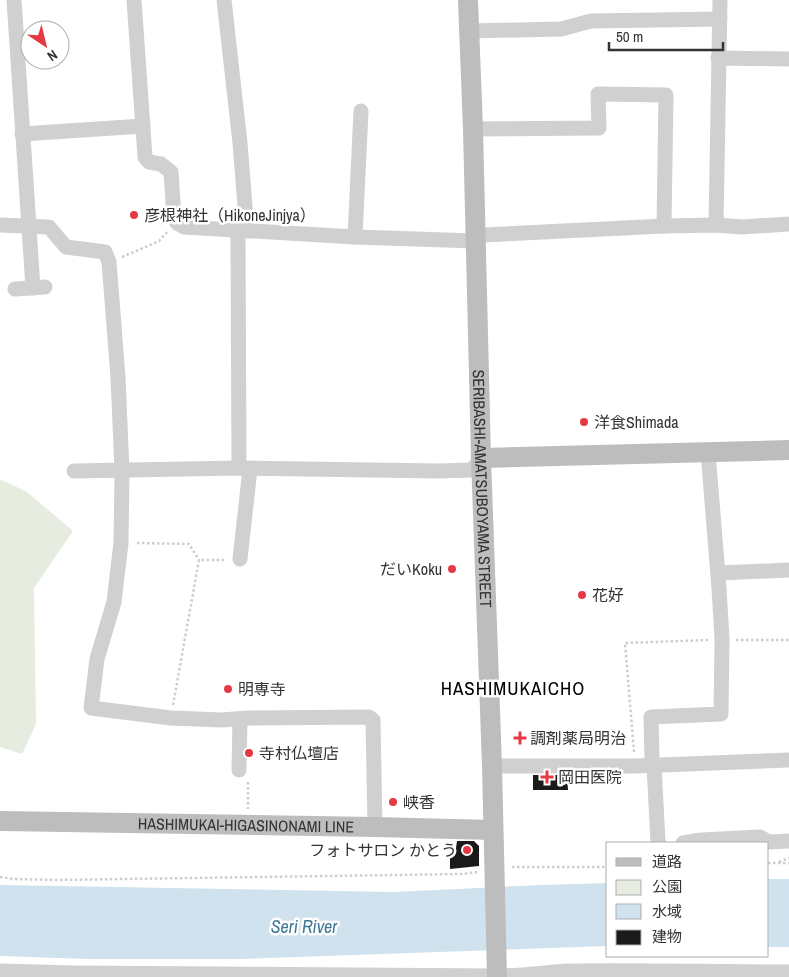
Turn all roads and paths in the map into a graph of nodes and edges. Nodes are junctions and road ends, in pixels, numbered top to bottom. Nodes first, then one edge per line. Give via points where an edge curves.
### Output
1 (14, 0) edge
2 (134, 0) edge
3 (224, 0) edge
4 (468, 0) edge
5 (720, 0) edge
6 (720, 19) junction
7 (469, 31) junction
8 (718, 58) junction
9 (789, 58) edge
10 (361, 111) dead end
11 (143, 126) junction
12 (473, 129) junction
13 (22, 134) junction
14 (789, 224) edge
15 (0, 225) edge
16 (716, 225) junction
17 (664, 226) junction
18 (29, 227) junction
19 (170, 228) dead end
20 (242, 231) junction
21 (355, 237) junction
22 (476, 241) junction
23 (109, 262) junction
24 (15, 289) dead end
25 (789, 450) edge
26 (708, 452) junction
27 (481, 458) junction
28 (245, 469) junction
29 (74, 471) dead end
30 (122, 471) junction
31 (121, 543) junction
32 (199, 560) junction
33 (240, 560) joint
34 (789, 570) edge
35 (718, 573) junction
36 (722, 639) junction
37 (789, 640) edge
38 (171, 718) junction
39 (240, 719) junction
40 (789, 760) edge
41 (654, 765) junction
42 (492, 766) junction
43 (635, 766) junction
44 (239, 770) joint
45 (248, 812) dead end
46 (0, 820) edge
47 (375, 827) junction
48 (493, 830) junction
49 (789, 841) edge
50 (658, 842) edge
51 (689, 842) edge
52 (769, 842) edge
53 (769, 842) edge
54 (789, 858) edge
55 (769, 863) edge
56 (778, 863) junction
57 (789, 863) edge
58 (606, 867) edge
59 (497, 871) junction
60 (0, 877) edge
61 (0, 971) edge
62 (497, 972) edge
63 (789, 972) edge

1 - 13 street
2 - 11 street
3 - 20 street via 240,143
4 - 7 main road, SERIBASHI-AMATSUBOYAMA STREET
5 - 6 street
6 - 7 street via 591,21 561,29
6 - 8 street
7 - 12 main road, SERIBASHI-AMATSUBOYAMA STREET
8 - 9 street
8 - 16 street
10 - 21 street
11 - 13 street
11 - 20 street via 146,158 171,172 177,223 184,227
12 - 17 street via 599,128 598,94 666,95
12 - 22 main road, SERIBASHI-AMATSUBOYAMA STREET
13 - 18 street
14 - 16 street
15 - 18 street
16 - 17 street
17 - 22 street via 484,235
18 - 23 street via 48,227 66,247 104,252
18 - 24 street via 39,288
19 - 23 path via 159,241
20 - 21 street
20 - 28 street
21 - 22 street
22 - 27 main road, SERIBASHI-AMATSUBOYAMA STREET
23 - 30 street
25 - 26 main road
26 - 27 main road
26 - 35 street
27 - 28 street via 472,470
27 - 42 main road, SERIBASHI-AMATSUBOYAMA STREET
28 - 30 street
28 - 33 street
29 - 30 street
30 - 31 street
31 - 32 path via 189,544
31 - 38 street via 114,602 98,659 91,708
32 - 33 path
32 - 38 path
34 - 35 street
35 - 36 street
36 - 37 path
36 - 41 street via 721,714 651,717
36 - 43 path via 625,643
38 - 39 street
39 - 44 street
39 - 47 street via 369,717 373,720
40 - 41 street
41 - 43 street
41 - 50 street
42 - 43 street
42 - 48 main road, SERIBASHI-AMATSUBOYAMA STREET
44 - 45 path via 248,772
46 - 47 main road, HASHIMUKAI-HIGASINONAMI LINE
47 - 48 main road, HASHIMUKAI-HIGASINONAMI LINE
48 - 59 main road, SERIBASHI-AMATSUBOYAMA STREET
49 - 52 street
51 - 53 street via 760,837
54 - 56 path
55 - 56 path
56 - 57 path
58 - 59 path
59 - 60 path via 56,880
59 - 62 main road, SERIBASHI-AMATSUBOYAMA STREET
61 - 62 street via 83,974
62 - 63 street

